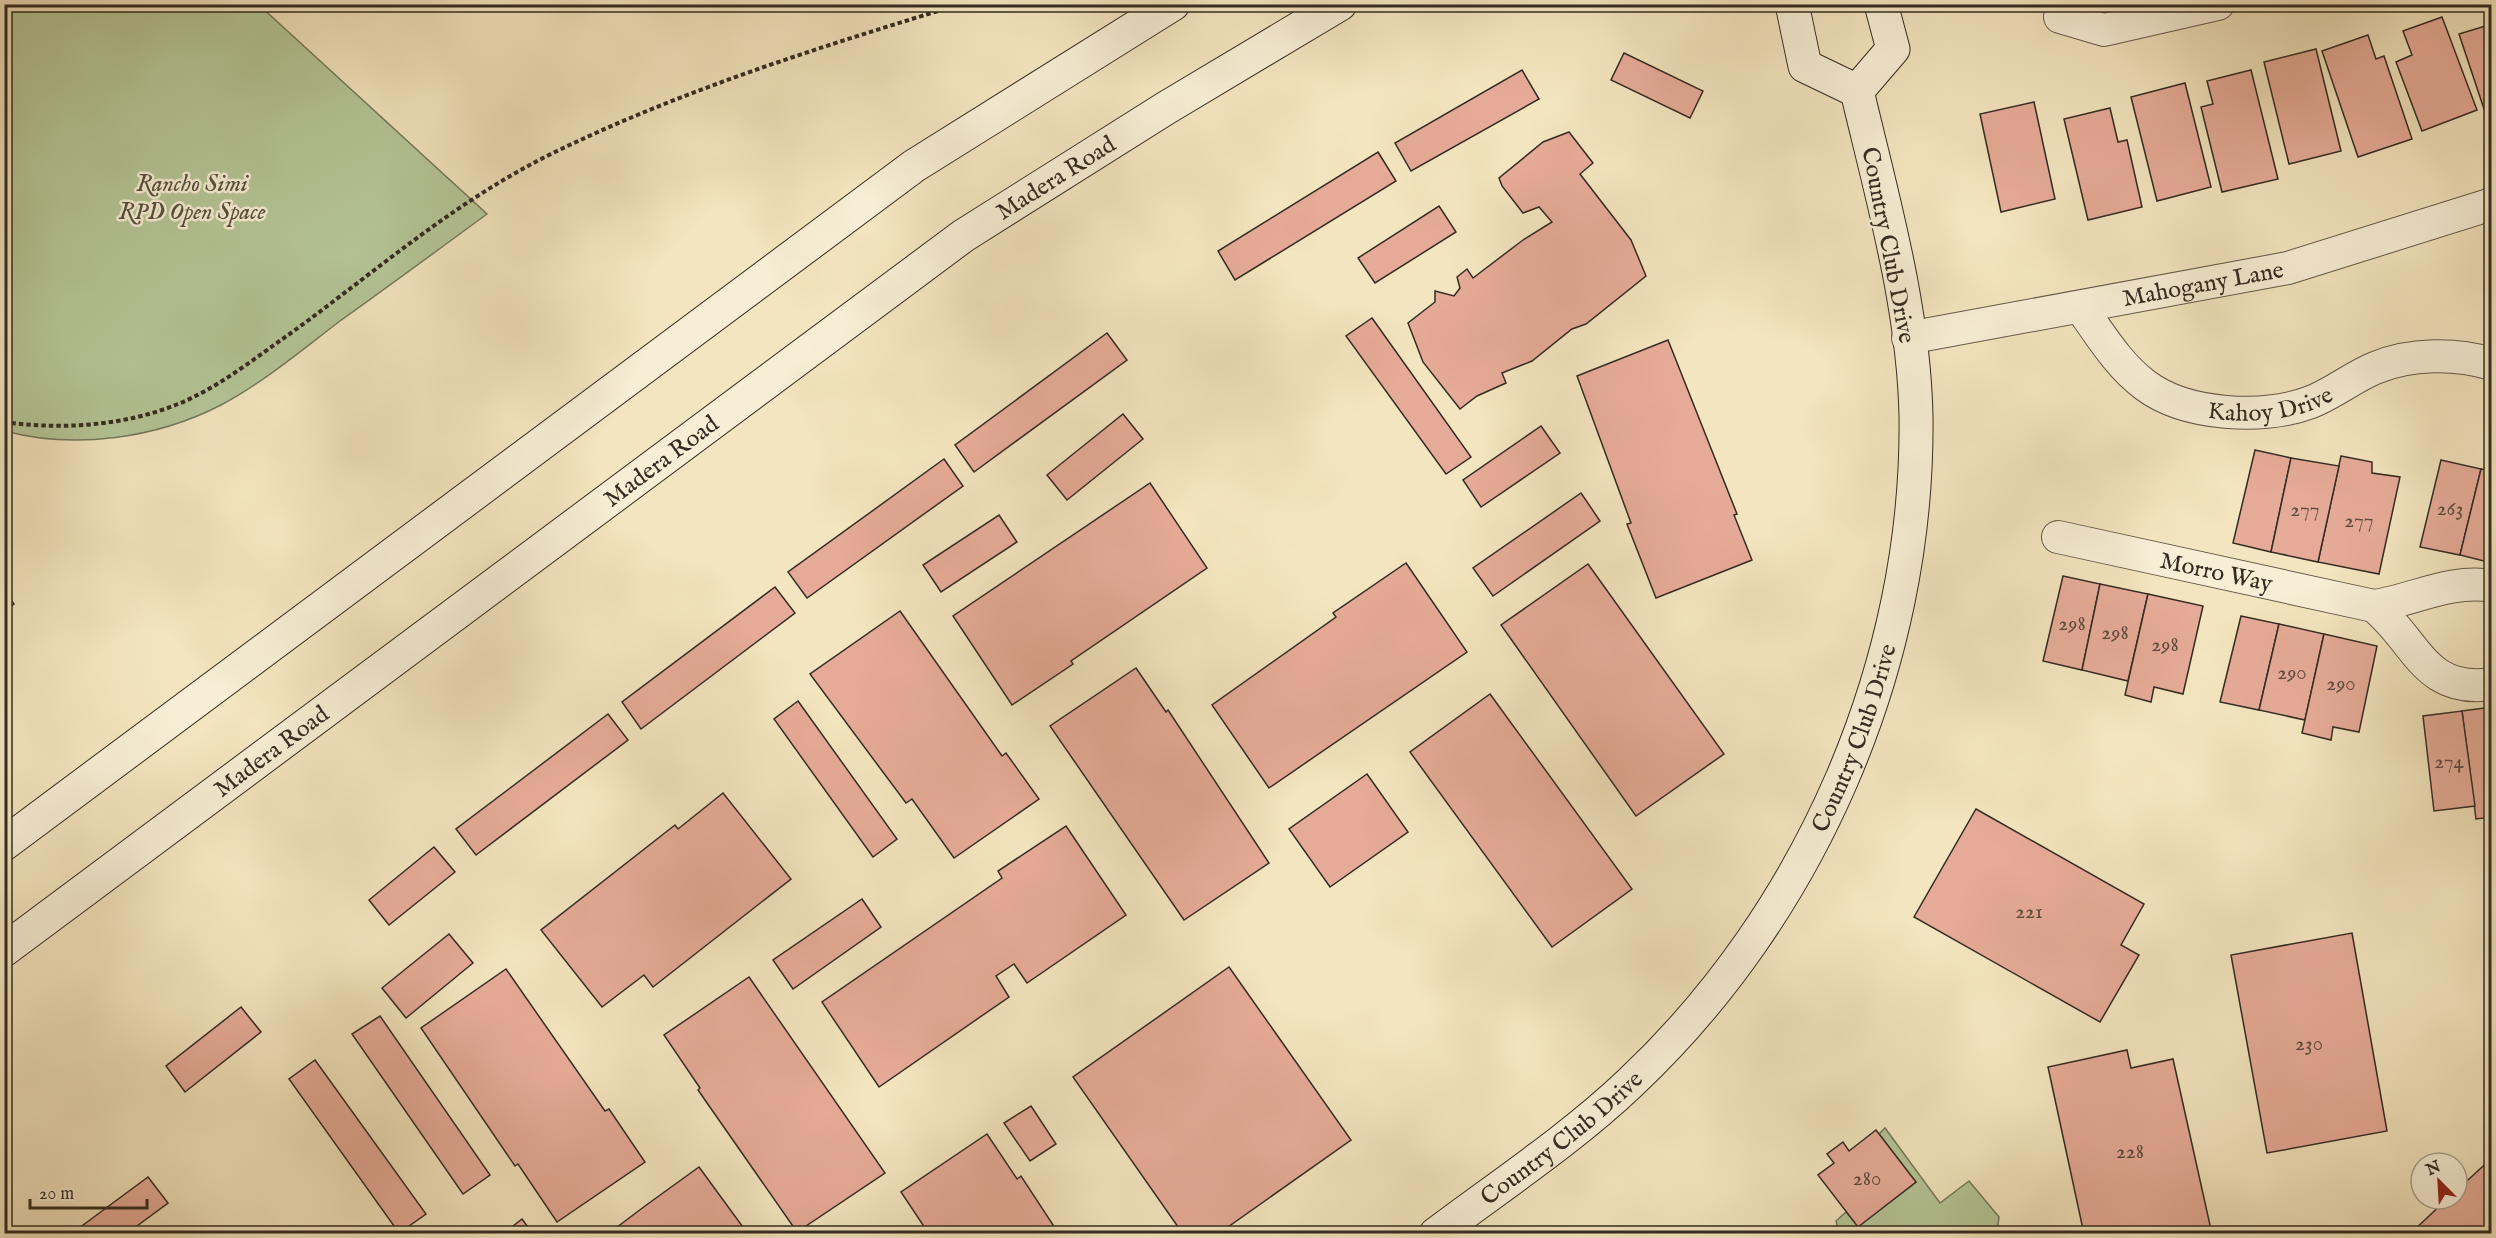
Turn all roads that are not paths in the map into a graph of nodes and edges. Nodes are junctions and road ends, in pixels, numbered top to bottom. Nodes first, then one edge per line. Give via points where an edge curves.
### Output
1 (1173, 4) edge
2 (1340, 4) edge
3 (1792, 4) edge
4 (1881, 4) edge
5 (2218, 4) edge
6 (2060, 18) dead end
7 (1857, 91) junction
8 (2492, 204) edge
9 (2081, 308) junction
10 (1908, 338) junction
11 (2492, 364) edge
12 (2058, 537) dead end
13 (2492, 586) edge
14 (2374, 606) junction
15 (2492, 684) edge
16 (4, 844) edge
17 (4, 950) edge
18 (1436, 1233) edge

1 - 16 main road via 914,166
2 - 17 main road, Madera Road via 963,236
3 - 7 main road via 1805,66
4 - 7 main road via 1893,49
5 - 6 street via 2104,30
7 - 10 main road, Country Club Drive via 1896,258
8 - 9 street, Mahogany Lane via 2288,268
9 - 10 street, Mahogany Lane
9 - 11 street, Kahoy Drive via 2114,355 2145,385 2203,408 2240,413 2282,411 2312,402 2376,368 2409,358 2442,356
10 - 18 main road, Country Club Drive via 1916,417 1911,512 1895,611 1863,726 1819,830 1762,929 1700,1011 1629,1084 1542,1156
12 - 14 street, Morro Way
13 - 14 street, Morro Way via 2452,585 2397,603
14 - 15 street via 2392,621 2428,669 2469,687

